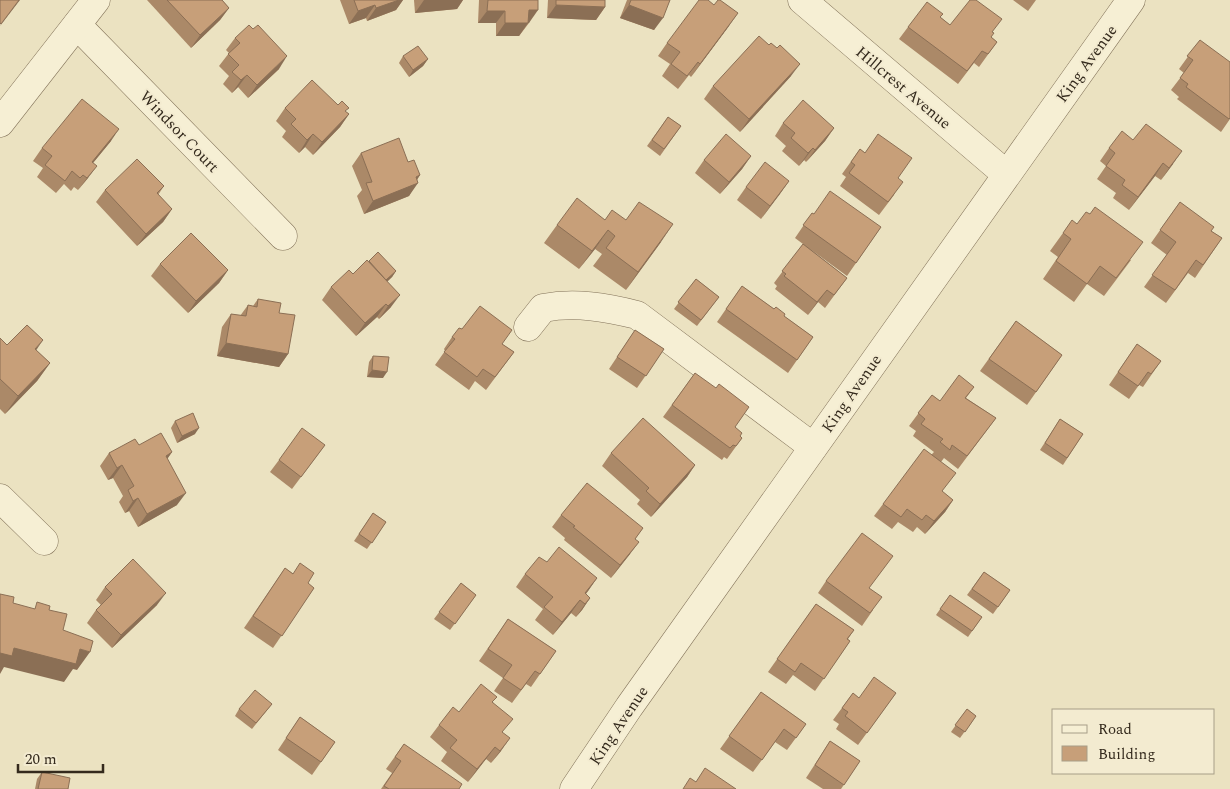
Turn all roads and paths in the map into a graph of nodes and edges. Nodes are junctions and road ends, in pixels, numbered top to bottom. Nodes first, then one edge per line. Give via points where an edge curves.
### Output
1 (96, 0) edge
2 (802, 0) edge
3 (1131, 0) edge
4 (77, 25) junction
5 (0, 122) edge
6 (1006, 174) junction
7 (283, 236) dead end
8 (528, 327) dead end
9 (813, 447) junction
10 (0, 498) edge
11 (44, 541) dead end
12 (574, 789) edge

1 - 4 street
2 - 6 street, Hillcrest Avenue
3 - 6 street, King Avenue
4 - 5 street
4 - 7 street, Windsor Court
6 - 9 street, King Avenue
8 - 9 street via 543,308 566,304 637,315
9 - 12 street, King Avenue
10 - 11 street

